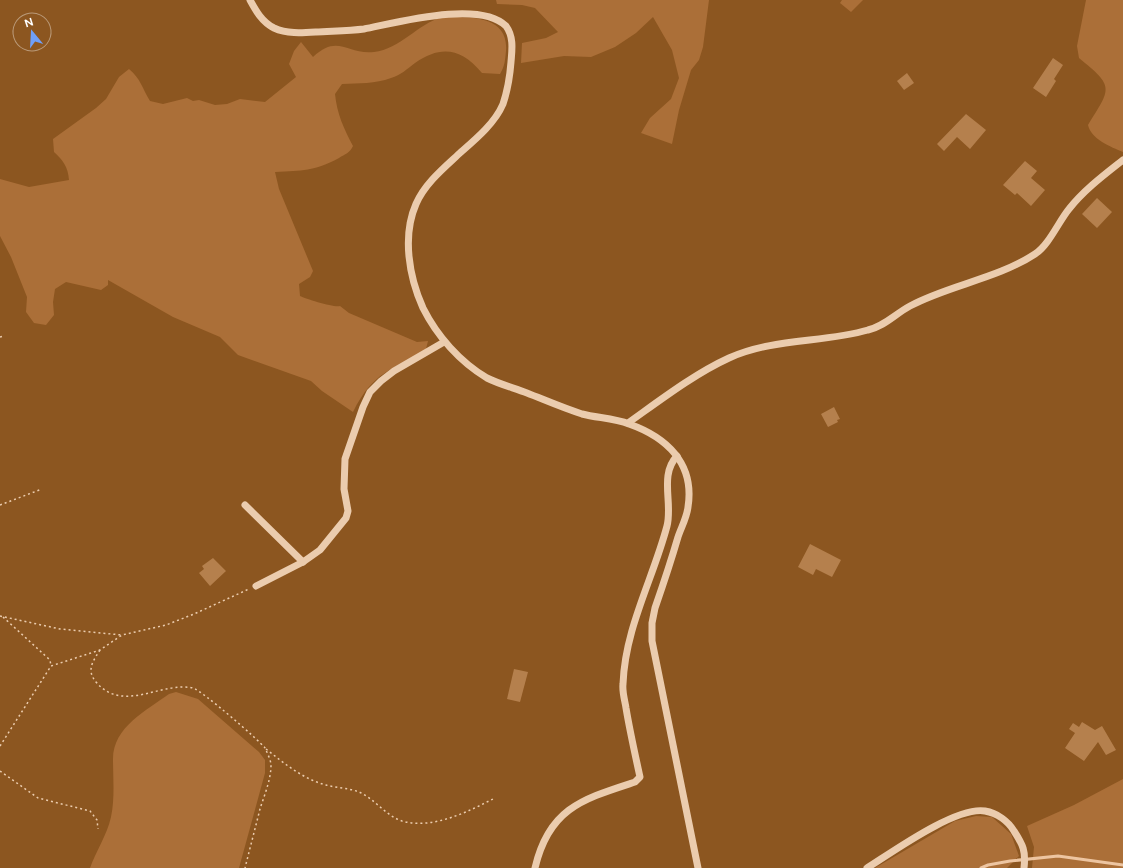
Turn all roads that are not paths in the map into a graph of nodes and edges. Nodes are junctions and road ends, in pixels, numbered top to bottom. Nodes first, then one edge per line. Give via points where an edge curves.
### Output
1 (250, 0) edge
2 (1123, 160) edge
3 (444, 342) junction
4 (628, 423) junction
5 (677, 456) junction
6 (246, 505) dead end
7 (303, 562) junction
8 (256, 586) road end
9 (535, 868) edge
10 (698, 868) edge
11 (866, 868) edge
12 (1024, 868) edge

1 - 3 street via 262,19 271,26 299,33 363,29 431,13 462,9 483,11 506,25 511,37 512,50 503,104 477,138 427,187 416,203 410,222 408,249 411,274 423,308
2 - 4 street via 1069,208 1036,254 1008,268 909,306 888,322 870,330 767,346 730,358 675,390
3 - 4 street via 471,367 489,379 584,414
3 - 7 street via 394,371 370,392 346,459 346,518 320,550
4 - 5 street via 659,438 674,450
5 - 9 street via 670,465 668,475 667,526 631,629 625,660 623,686 640,777 635,782 581,802 568,810 555,822 542,844
5 - 10 street via 688,485 688,507 655,608 652,641
6 - 7 street
7 - 8 street
11 - 12 street via 925,832 970,812 985,811 1008,821 1026,854

